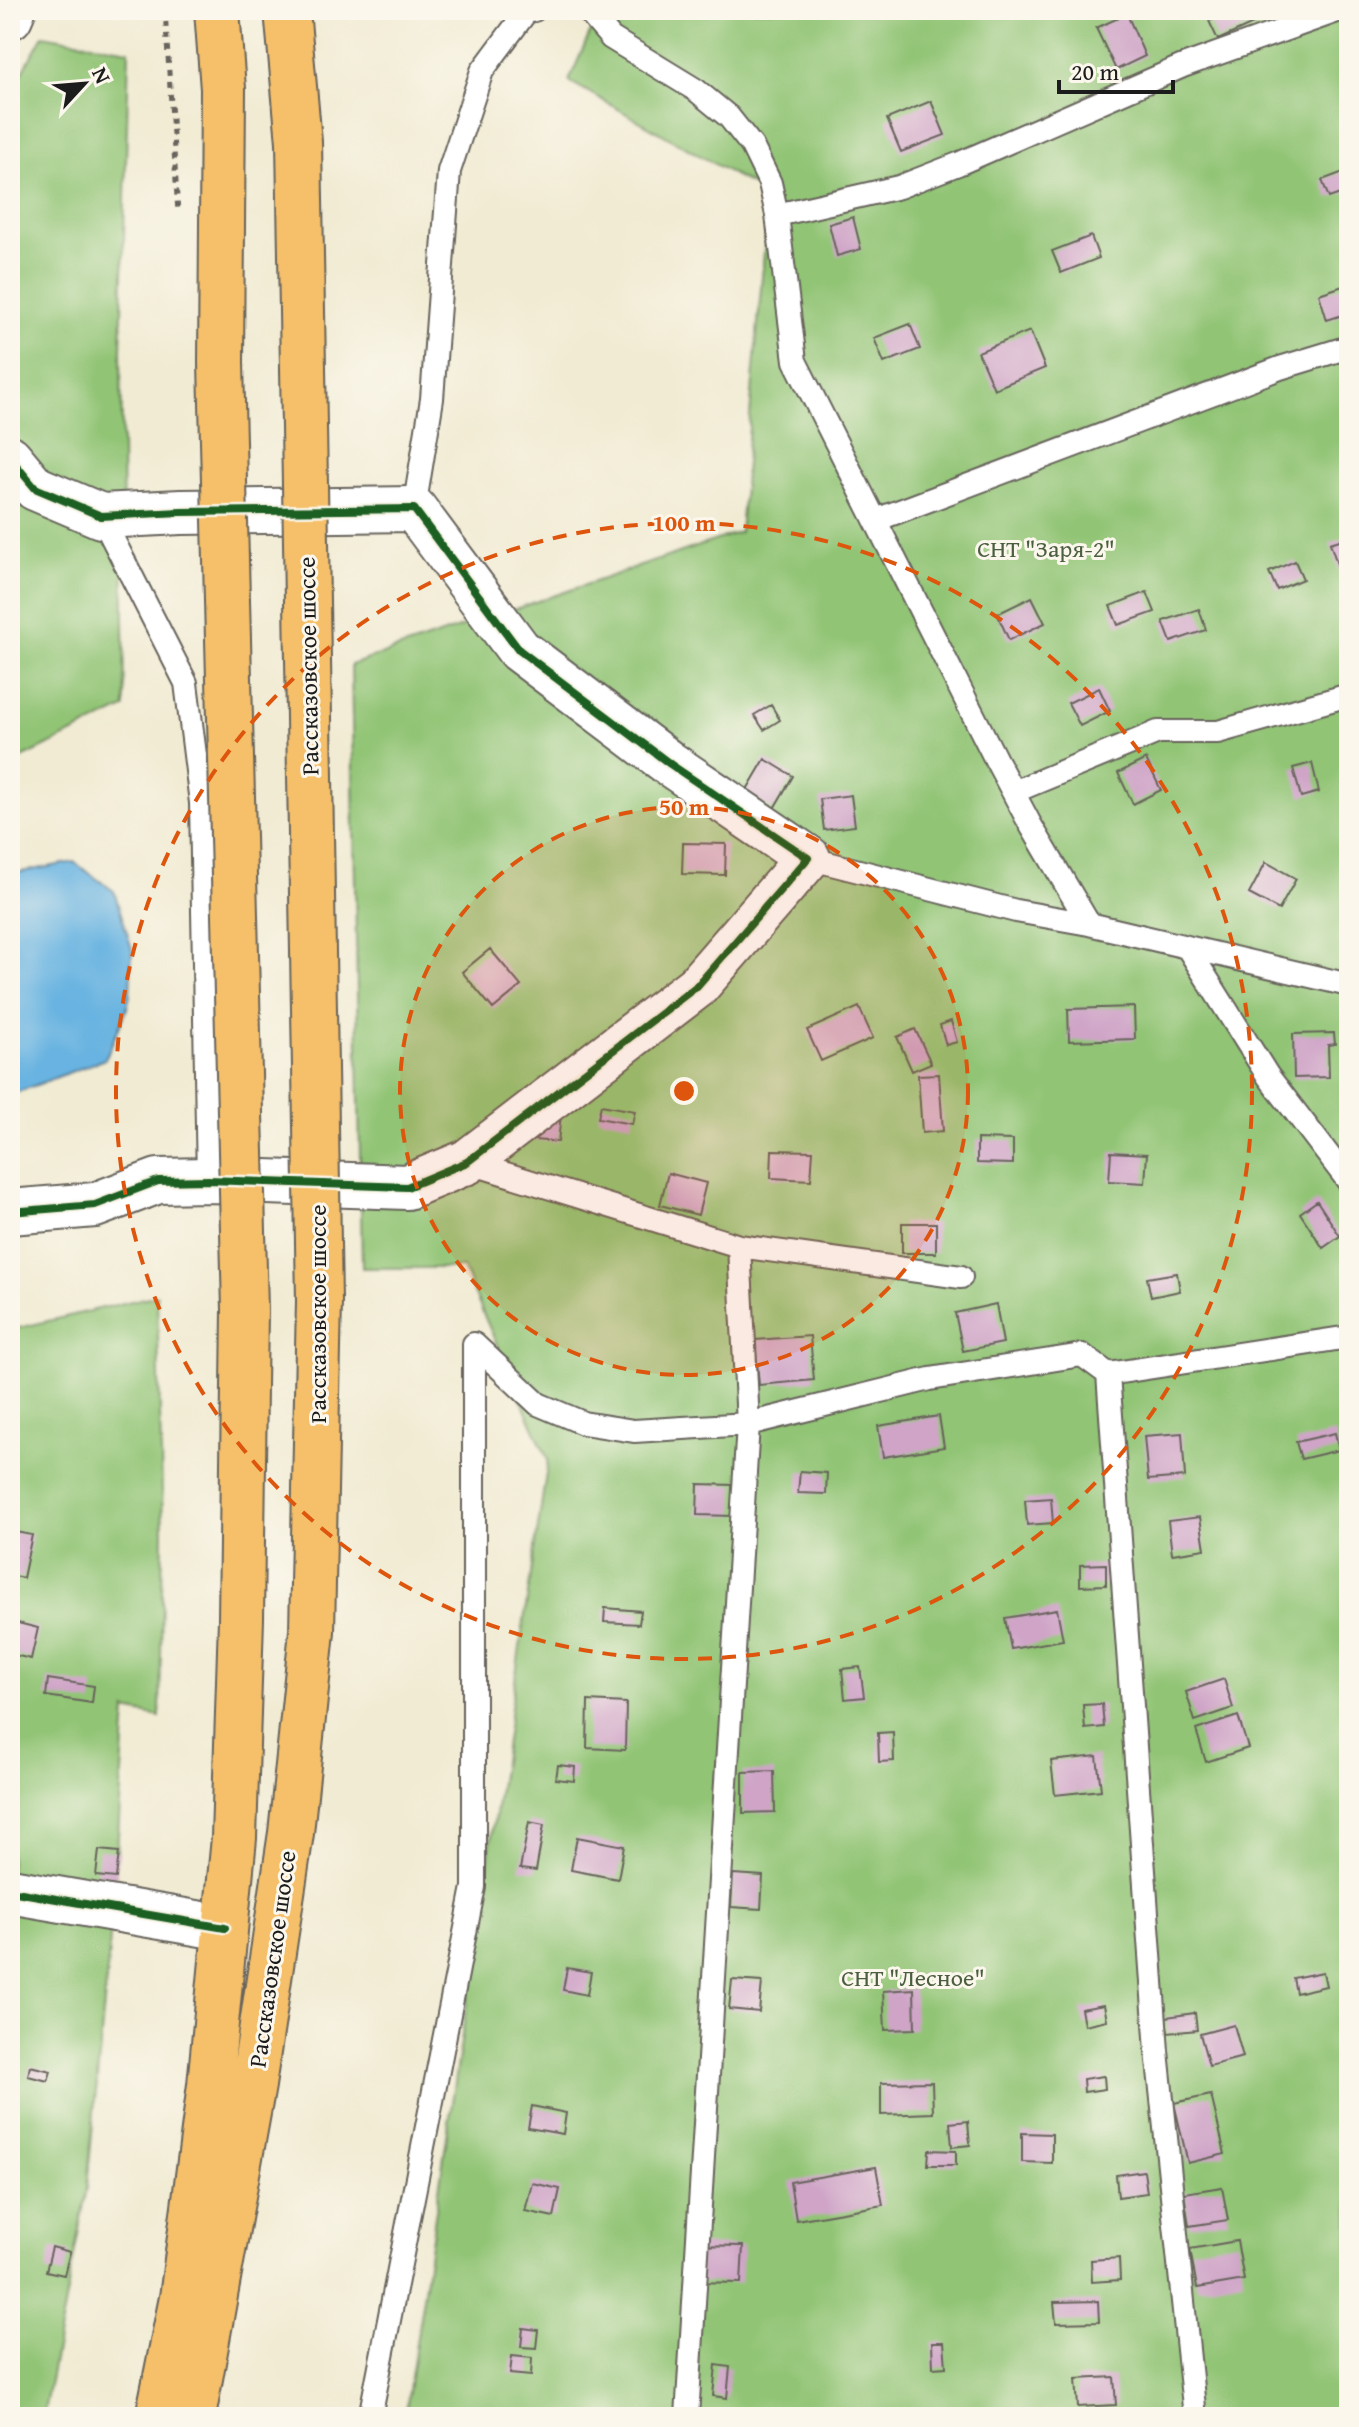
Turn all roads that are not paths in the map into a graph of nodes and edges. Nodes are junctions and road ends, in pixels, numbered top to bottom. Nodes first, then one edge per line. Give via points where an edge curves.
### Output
1 (13, 10) edge
2 (217, 10) edge
3 (287, 10) edge
4 (534, 10) edge
5 (587, 10) edge
6 (1340, 10) edge
7 (10, 17) edge
8 (777, 215) junction
9 (1349, 347) edge
10 (10, 458) edge
11 (414, 509) junction
12 (101, 516) junction
13 (876, 520) junction
14 (1349, 695) edge
15 (1013, 792) junction
16 (808, 858) junction
17 (1089, 924) junction
18 (1187, 947) junction
19 (1349, 985) edge
20 (467, 1162) junction
21 (208, 1180) junction
22 (1349, 1182) edge
23 (10, 1212) edge
24 (739, 1246) junction
25 (961, 1277) dead end
26 (1349, 1337) edge
27 (1108, 1374) junction
28 (748, 1424) junction
29 (10, 1891) edge
30 (225, 1928) junction
31 (158, 2417) edge
32 (193, 2417) edge
33 (370, 2417) edge
34 (687, 2417) edge
35 (1195, 2417) edge

1 - 7 street
2 - 30 main road, Рассказовское шоссе, bridge via 223,89 221,363 245,1310 234,1838
3 - 32 main road, Рассказовское шоссе, bridge via 299,142 319,1301 312,1631 293,1818 253,2085
4 - 11 lane via 526,12 482,71 449,171 432,399
5 - 8 lane via 611,38 696,90 729,117 752,146 770,183
6 - 8 lane via 1183,66 899,187
8 - 13 lane via 795,361
9 - 13 lane
10 - 12 street via 35,488
11 - 12 street
11 - 16 street via 519,650 670,764
12 - 21 lane via 186,683 201,803
13 - 15 lane
14 - 15 lane via 1218,732 1158,732
15 - 17 lane
16 - 17 lane via 1016,911
16 - 20 street via 697,986
17 - 18 lane
18 - 19 lane
18 - 22 lane via 1268,1076
20 - 21 street via 407,1187
20 - 24 lane
21 - 23 street via 158,1181 95,1205
24 - 25 lane
24 - 28 lane
26 - 27 lane
27 - 28 lane via 1082,1355 930,1379
27 - 35 lane via 1157,2051
28 - 33 lane via 634,1431 583,1423 538,1404 474,1344 474,1887
28 - 34 lane
29 - 30 street
30 - 31 main road, Рассказовское шоссе via 182,2298

